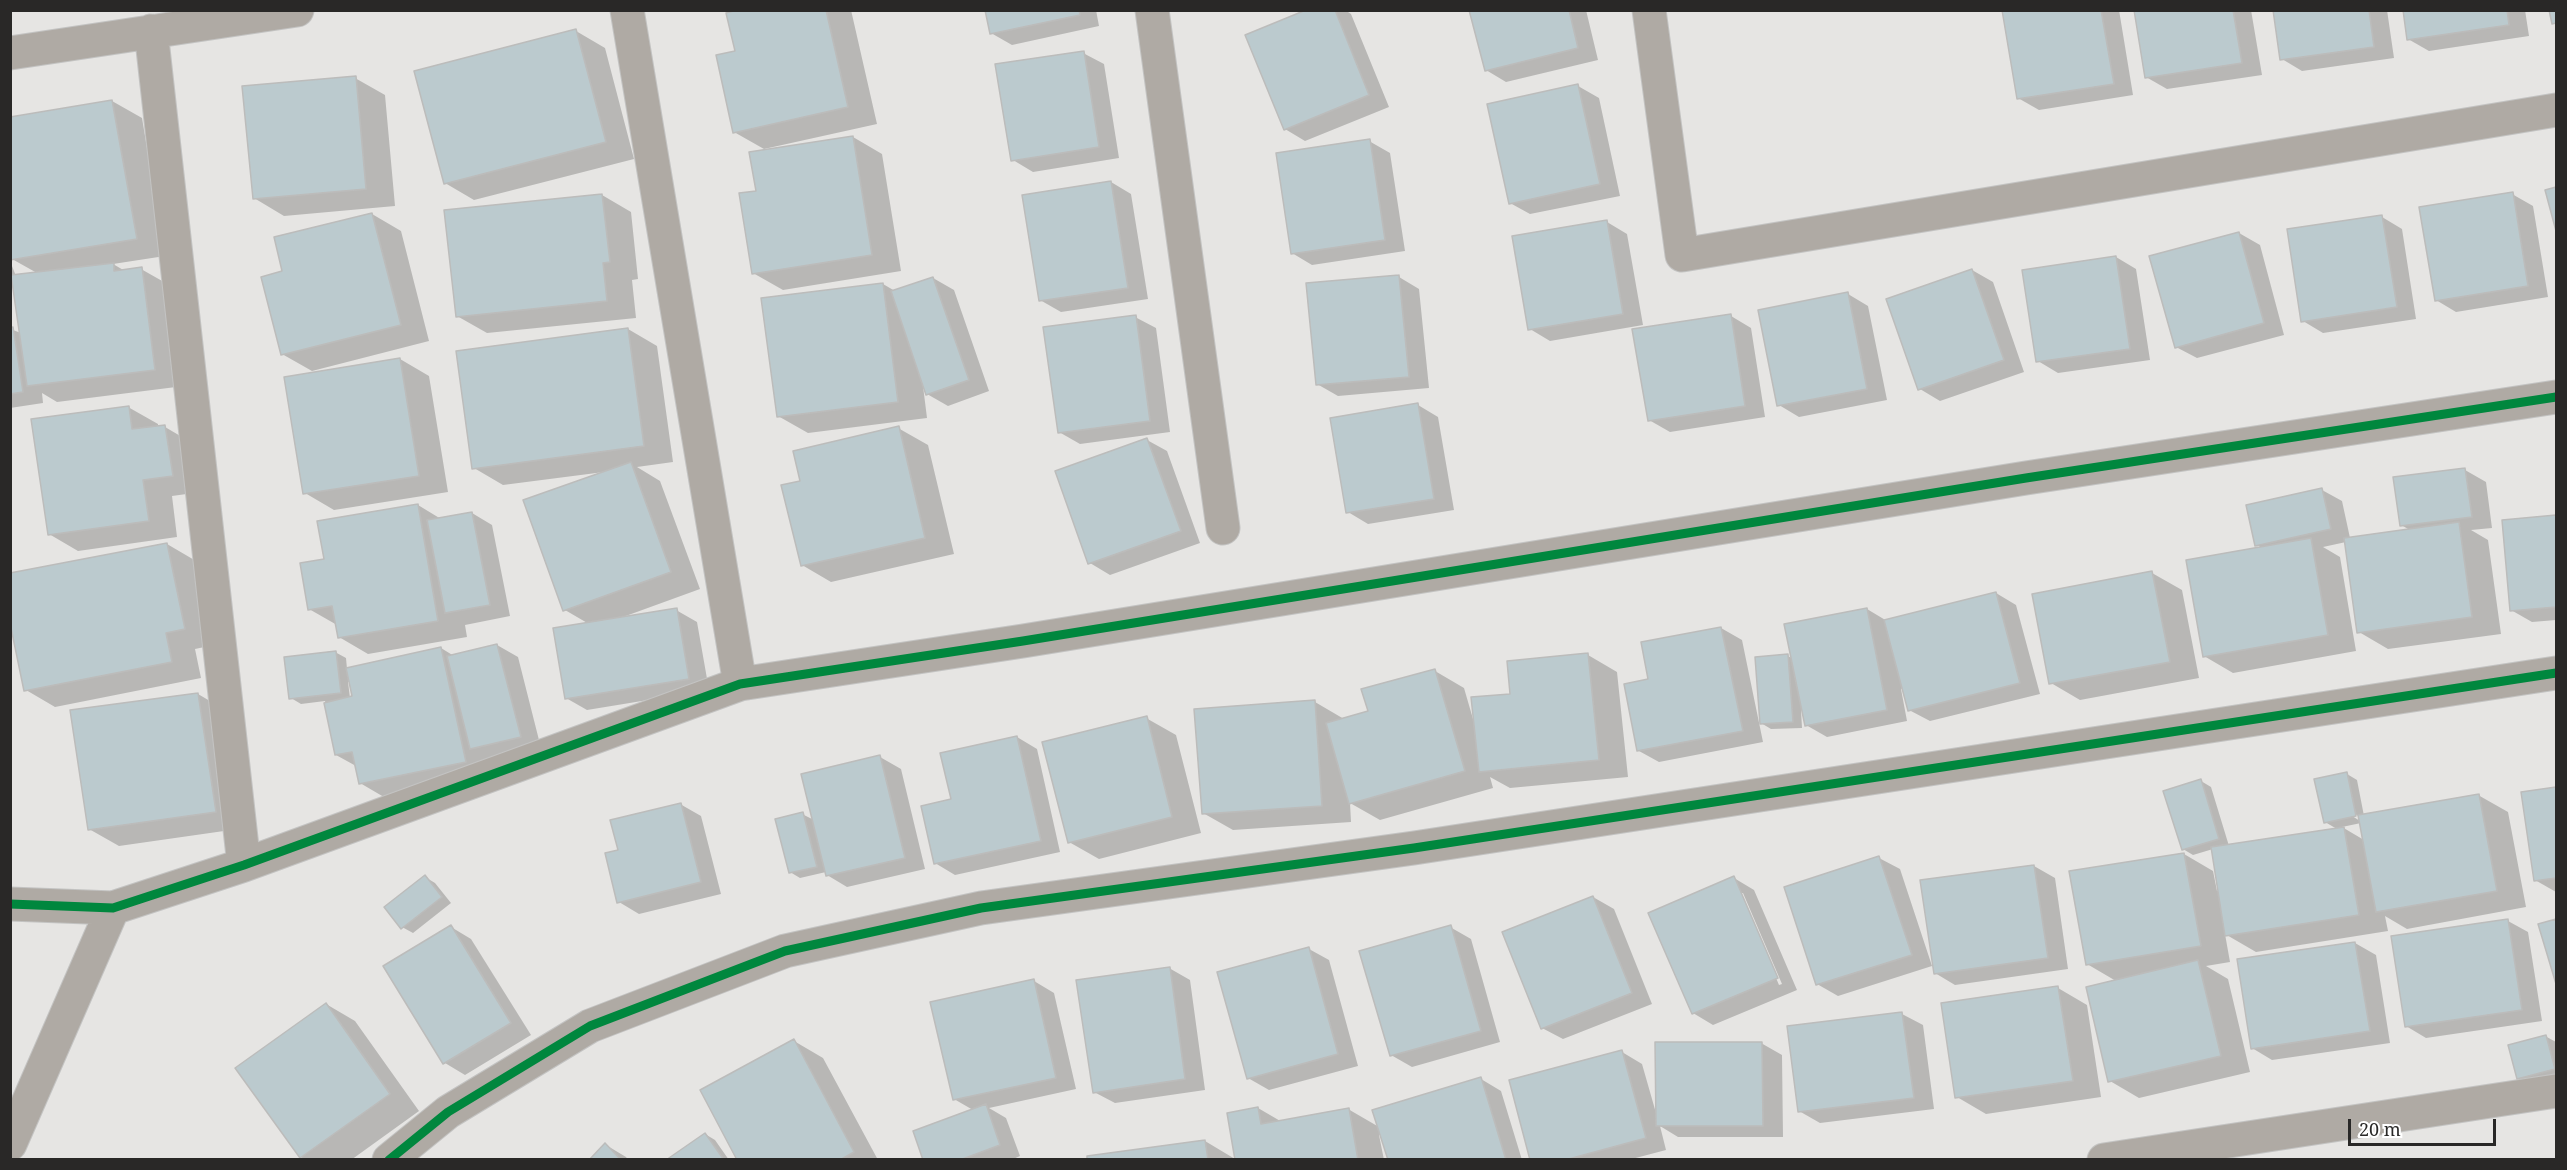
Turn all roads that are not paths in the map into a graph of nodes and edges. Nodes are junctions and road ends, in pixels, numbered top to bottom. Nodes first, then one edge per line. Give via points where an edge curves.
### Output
1 (297, 10) edge
2 (627, 10) edge
3 (1152, 10) edge
4 (1649, 10) edge
5 (151, 31) junction
6 (10, 53) edge
7 (2556, 110) edge
8 (2556, 397) edge
9 (1223, 528) dead end
10 (2556, 673) edge
11 (740, 684) junction
12 (244, 865) junction
13 (10, 904) edge
14 (113, 908) junction
15 (2556, 1091) edge
16 (10, 1144) edge
17 (389, 1160) edge
18 (2104, 1160) edge

1 - 5 street
2 - 11 street
3 - 9 street
4 - 7 street via 1682,255
5 - 6 street
5 - 12 street
8 - 11 street
10 - 17 street via 1414,848 981,908 784,951 590,1026 448,1112
11 - 12 street
12 - 14 street
13 - 14 street
14 - 16 street
15 - 18 street

